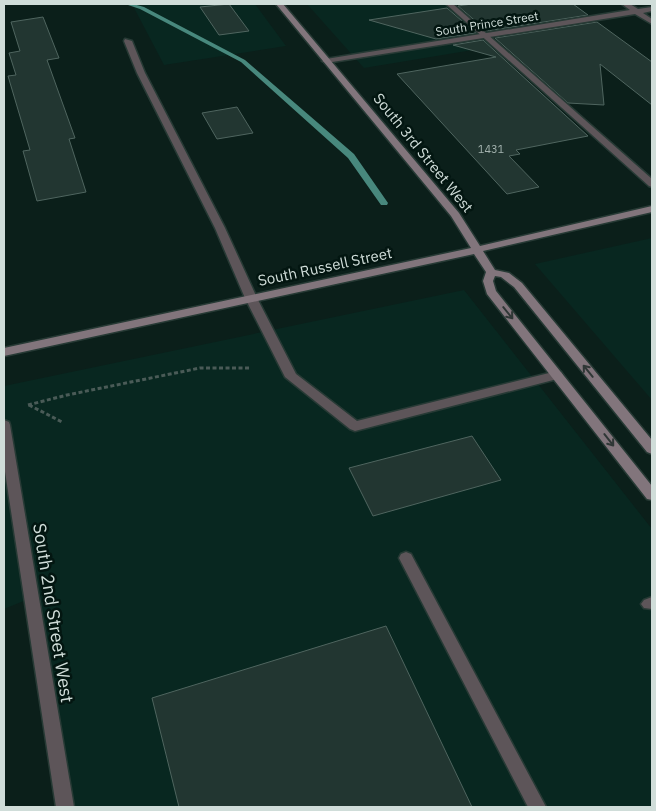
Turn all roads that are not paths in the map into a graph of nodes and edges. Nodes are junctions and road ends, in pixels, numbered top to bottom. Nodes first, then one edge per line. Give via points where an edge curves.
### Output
1 (279, 4) edge
2 (449, 4) edge
3 (626, 4) edge
4 (652, 9) edge
5 (637, 11) junction
6 (652, 22) edge
7 (486, 36) junction
8 (128, 41) dead end
9 (326, 61) junction
10 (652, 184) edge
11 (652, 209) edge
12 (476, 250) junction
13 (491, 272) junction
14 (251, 298) junction
15 (4, 352) edge
16 (557, 375) junction
17 (4, 425) edge
18 (652, 449) edge
19 (652, 495) edge
20 (406, 558) dead end
21 (64, 807) edge
22 (537, 807) edge

1 - 9 main road, South 3rd Street West
2 - 7 street
3 - 5 street
4 - 5 street, South Prince Street
5 - 6 street
5 - 7 street, South Prince Street
7 - 9 street, South Prince Street
7 - 10 street
8 - 14 street
9 - 12 main road, South 3rd Street West via 455,215
11 - 12 main road, South Russell Street
12 - 13 main road, South 3rd Street West
12 - 14 main road, South Russell Street
13 -> 16 main road, South 3rd Street West via 488,281 491,292
18 -> 13 main road via 518,285 505,275
14 - 15 main road, South Russell Street
14 - 16 street via 291,377 355,426
16 -> 19 main road, South 3rd Street West
17 - 21 street, South 2nd Street West
20 - 22 street

